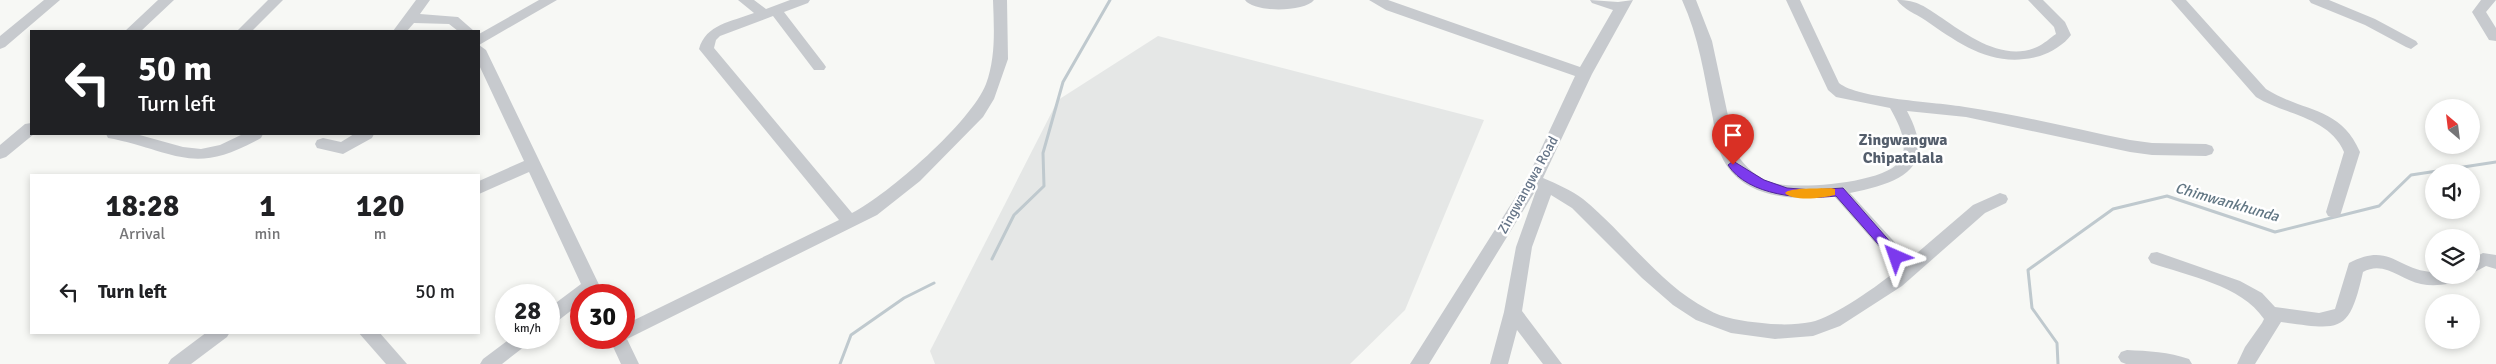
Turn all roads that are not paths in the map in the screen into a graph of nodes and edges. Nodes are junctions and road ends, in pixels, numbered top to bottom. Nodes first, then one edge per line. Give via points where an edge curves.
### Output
1 (53, 0) edge
2 (167, 0) edge
3 (276, 0) edge
4 (423, 0) edge
5 (550, 0) edge
6 (745, 0) edge
7 (803, 0) edge
8 (1000, 0) edge
9 (1252, 0) edge
10 (1307, 0) edge
11 (1376, 0) edge
12 (1597, 0) edge
13 (1689, 0) edge
14 (1793, 0) edge
15 (1904, 0) edge
16 (2035, 0) edge
17 (2178, 0) edge
18 (2316, 0) edge
19 (2489, 0) edge
20 (1624, 4) edge
21 (770, 13) junction
22 (411, 18) junction
23 (133, 30) edge
24 (245, 30) edge
25 (401, 30) edge
26 (466, 30) edge
27 (2494, 37) dead end
28 (480, 39) edge
29 (0, 44) edge
30 (2411, 44) dead end
31 (480, 52) edge
32 (820, 67) dead end
33 (1584, 74) junction
34 (1896, 104) junction
35 (30, 129) edge
36 (126, 135) edge
37 (253, 135) edge
38 (364, 135) edge
39 (139, 136) edge
40 (323, 144) dead end
41 (2206, 150) dead end
42 (0, 153) edge
43 (532, 164) junction
44 (1540, 183) junction
45 (480, 188) edge
46 (1839, 191) junction
47 (2000, 199) dead end
48 (2334, 212) dead end
49 (850, 222) junction
50 (2157, 258) dead end
51 (2480, 261) edge
52 (2496, 262) edge
53 (1909, 270) junction
54 (2425, 277) edge
55 (590, 284) edge
56 (1513, 312) junction
57 (2269, 313) junction
58 (635, 328) edge
59 (218, 334) edge
60 (369, 334) edge
61 (508, 349) edge
62 (623, 349) edge
63 (2127, 358) dead end
64 (177, 364) edge
65 (398, 364) edge
66 (488, 364) edge
67 (630, 364) edge
68 (1419, 364) edge
69 (1499, 364) edge
70 (1553, 364) edge
71 (2183, 364) edge
72 (2246, 364) edge

1 - 29 street
2 - 23 street
3 - 24 street
4 - 22 street
5 - 28 street
6 - 21 street
7 - 21 street
8 - 49 street via 1000,65 997,80 978,113 883,204
9 - 10 street via 1277,6
11 - 33 street
12 - 20 street
13 - 46 street via 1701,26 1733,165 1744,175 1786,192
14 - 34 street via 1836,90 1851,97
15 - 16 street via 1977,47 2013,58 2036,53 2064,35 2060,25
17 - 48 street via 2261,92 2335,126 2352,152
18 - 30 street via 2370,22
19 - 27 street via 2479,12
20 - 33 street, Zingwangwa Road
21 - 32 street
21 - 49 street via 715,33 709,38 706,49
22 - 25 street
22 - 26 street via 453,20
31 - 43 street
33 - 44 street, Zingwangwa Road
34 - 41 street via 1966,112 2137,147
34 - 46 street via 1912,138 1908,162 1888,177
35 - 42 street
36 - 39 street
37 - 39 street via 226,149 193,154
38 - 40 street via 343,148
43 - 45 street
43 - 55 street
44 - 53 street via 1578,204 1678,300 1702,315 1731,326 1775,332 1813,329 1858,307
44 - 56 street via 1521,253
44 - 68 street, Zingwangwa Road
46 - 53 street
47 - 53 street via 1979,209
49 - 58 street
50 - 57 street via 2240,290 2257,299
51 - 52 street
54 - 57 street via 2380,260 2368,261 2355,268 2348,298 2342,313 2336,317 2319,320
56 - 69 street
56 - 70 street
57 - 72 street via 2273,319 2271,326
59 - 64 street
60 - 65 street
61 - 66 street
62 - 67 street
63 - 71 street via 2151,358

